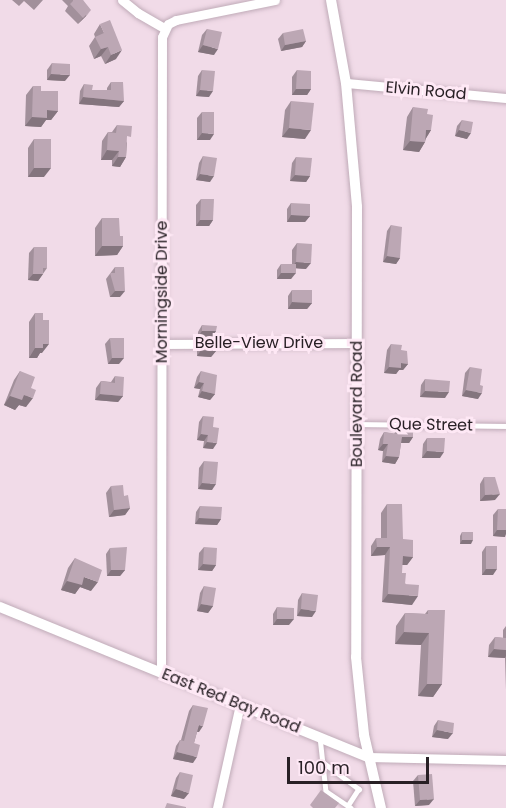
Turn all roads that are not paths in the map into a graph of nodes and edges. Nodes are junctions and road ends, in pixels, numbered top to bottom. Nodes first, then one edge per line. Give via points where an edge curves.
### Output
1 (122, 0) edge
2 (275, 0) edge
3 (331, 0) edge
4 (164, 28) junction
5 (346, 83) junction
6 (506, 98) edge
7 (357, 343) junction
8 (162, 344) junction
9 (357, 424) junction
10 (506, 426) edge
11 (0, 607) edge
12 (160, 672) junction
13 (240, 704) junction
14 (320, 738) junction
15 (368, 757) junction
16 (506, 760) edge
17 (324, 763) junction
18 (375, 786) junction
19 (359, 789) junction
20 (349, 807) edge
21 (217, 808) edge
22 (381, 808) edge

1 - 4 street
2 - 4 street via 176,20
3 - 5 street, Boulevard Road
4 - 8 street, Morningside Drive
5 - 6 street, Elvin Road
5 - 7 street, Boulevard Road via 357,207
7 - 8 street, Belle-View Drive
7 - 9 street, Boulevard Road
8 - 12 street, Morningside Drive
9 - 10 lane, Que Street
9 - 15 street, Boulevard Road via 356,657
11 - 12 street, East Red Bay Road
12 - 13 street, East Red Bay Road
13 - 14 street, East Red Bay Road
13 - 21 street
14 - 15 street, East Red Bay Road
14 - 17 lane
15 - 16 street, East Red Bay Road
15 - 18 street, Boulevard Road
17 - 19 lane
17 - 20 lane via 326,790
18 - 19 lane
18 - 22 street, Boulevard Road
19 - 20 lane

